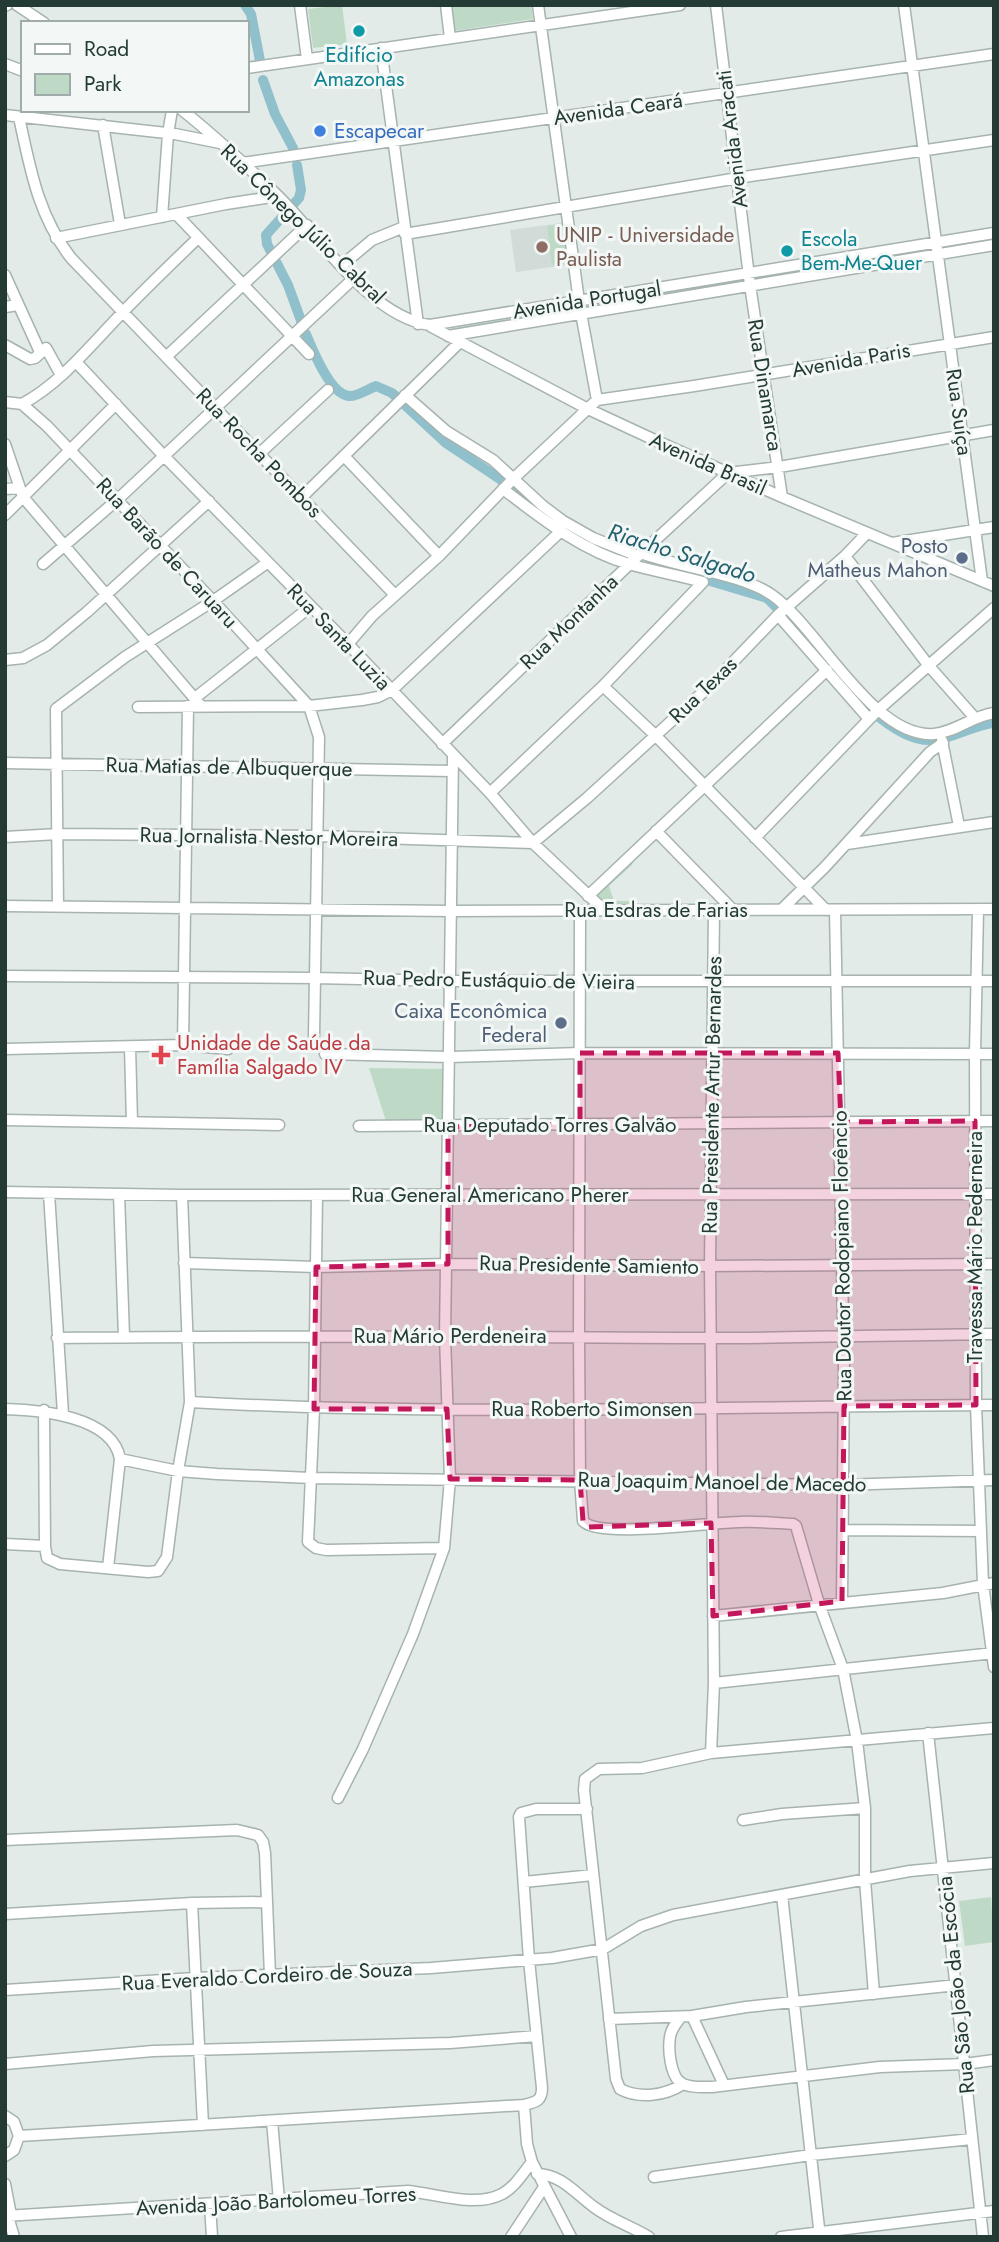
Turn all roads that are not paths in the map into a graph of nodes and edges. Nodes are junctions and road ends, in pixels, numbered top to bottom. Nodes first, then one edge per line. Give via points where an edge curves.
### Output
1 (17, 5) edge
2 (300, 5) edge
3 (446, 5) edge
4 (538, 5) edge
5 (680, 5) edge
6 (716, 5) edge
7 (904, 5) edge
8 (41, 21) edge
9 (541, 25) junction
10 (450, 38) junction
11 (381, 48) junction
12 (994, 54) edge
13 (307, 59) junction
14 (914, 66) junction
15 (248, 68) edge
16 (727, 93) junction
17 (172, 112) edge
18 (184, 112) edge
19 (5, 115) edge
20 (23, 115) edge
21 (555, 118) junction
22 (103, 125) junction
23 (168, 134) junction
24 (994, 140) edge
25 (392, 142) junction
26 (222, 144) junction
27 (923, 151) junction
28 (242, 163) junction
29 (736, 178) junction
30 (278, 196) junction
31 (568, 207) junction
32 (177, 215) junction
33 (162, 217) junction
34 (120, 224) junction
35 (307, 226) junction
36 (405, 230) junction
37 (994, 233) edge
38 (56, 238) junction
39 (198, 238) junction
40 (937, 242) junction
41 (994, 245) edge
42 (939, 254) junction
43 (341, 266) junction
44 (748, 272) junction
45 (5, 275) edge
46 (353, 278) junction
47 (750, 285) junction
48 (243, 286) junction
49 (579, 301) junction
50 (18, 305) junction
51 (5, 307) edge
52 (122, 312) junction
53 (582, 313) junction
54 (418, 324) junction
55 (430, 326) junction
56 (447, 336) junction
57 (293, 337) junction
58 (994, 337) edge
59 (460, 342) junction
60 (950, 343) junction
61 (5, 345) edge
62 (43, 350) junction
63 (309, 354) dead end
64 (167, 356) junction
65 (76, 362) junction
66 (61, 375) junction
67 (763, 375) junction
68 (328, 390) dead end
69 (405, 395) junction
70 (597, 400) junction
71 (5, 402) edge
72 (22, 404) junction
73 (116, 404) junction
74 (214, 408) junction
75 (588, 409) junction
76 (994, 430) edge
77 (961, 435) junction
78 (5, 444) edge
79 (69, 450) junction
80 (260, 453) junction
81 (163, 455) junction
82 (344, 456) junction
83 (779, 467) junction
84 (728, 473) junction
85 (508, 484) junction
86 (5, 489) edge
87 (22, 492) junction
88 (302, 497) junction
89 (782, 497) junction
90 (117, 500) junction
91 (209, 501) junction
92 (5, 515) edge
93 (994, 527) edge
94 (976, 530) junction
95 (561, 531) junction
96 (867, 533) junction
97 (891, 543) junction
98 (65, 546) junction
99 (160, 546) junction
100 (439, 555) junction
101 (845, 556) junction
102 (635, 559) junction
103 (267, 563) junction
104 (43, 564) dead end
105 (982, 581) junction
106 (994, 586) edge
107 (107, 594) junction
108 (395, 595) junction
109 (214, 601) junction
110 (310, 607) junction
111 (994, 608) edge
112 (781, 612) junction
113 (148, 641) junction
114 (348, 644) junction
115 (258, 650) junction
116 (5, 660) edge
117 (929, 666) junction
118 (827, 670) junction
119 (603, 686) junction
120 (392, 690) junction
121 (195, 703) junction
122 (309, 706) junction
123 (138, 707) dead end
124 (994, 713) edge
125 (874, 714) junction
126 (974, 718) junction
127 (655, 735) junction
128 (442, 744) junction
129 (453, 756) junction
130 (5, 763) edge
131 (58, 763) junction
132 (187, 767) junction
133 (320, 769) junction
134 (452, 771) junction
135 (703, 785) junction
136 (490, 793) junction
137 (994, 822) edge
138 (959, 826) junction
139 (656, 831) junction
140 (58, 834) junction
141 (185, 836) junction
142 (318, 836) junction
143 (5, 837) edge
144 (755, 838) junction
145 (451, 841) junction
146 (533, 843) junction
147 (846, 844) junction
148 (804, 887) junction
149 (588, 896) junction
150 (5, 906) edge
151 (58, 906) junction
152 (185, 906) junction
153 (318, 909) junction
154 (782, 909) junction
155 (978, 909) junction
156 (994, 909) edge
157 (604, 910) junction
158 (831, 910) junction
159 (450, 911) junction
160 (580, 911) junction
161 (714, 911) junction
162 (734, 911) junction
163 (5, 976) edge
164 (185, 977) junction
165 (315, 978) junction
166 (449, 981) junction
167 (581, 981) junction
168 (838, 981) junction
169 (976, 981) junction
170 (994, 981) edge
171 (713, 982) junction
172 (314, 1035) dead end
173 (183, 1045) junction
174 (130, 1046) junction
175 (5, 1049) edge
176 (228, 1049) dead end
177 (580, 1053) junction
178 (838, 1053) junction
179 (325, 1054) dead end
180 (711, 1054) junction
181 (975, 1054) junction
182 (994, 1054) edge
183 (450, 1057) junction
184 (5, 1120) edge
185 (975, 1121) junction
186 (994, 1121) edge
187 (132, 1122) junction
188 (841, 1122) junction
189 (580, 1124) junction
190 (712, 1124) junction
191 (279, 1125) dead end
192 (359, 1126) dead end
193 (447, 1127) junction
194 (5, 1191) edge
195 (49, 1193) junction
196 (119, 1194) junction
197 (447, 1194) junction
198 (840, 1194) junction
199 (975, 1194) junction
200 (994, 1194) edge
201 (182, 1195) junction
202 (317, 1195) junction
203 (580, 1195) junction
204 (712, 1195) junction
205 (184, 1263) junction
206 (448, 1264) junction
207 (976, 1264) junction
208 (994, 1264) edge
209 (579, 1265) junction
210 (840, 1265) junction
211 (709, 1266) junction
212 (316, 1267) junction
213 (976, 1334) junction
214 (994, 1334) edge
215 (315, 1335) junction
216 (579, 1336) junction
217 (843, 1336) junction
218 (124, 1337) junction
219 (445, 1337) junction
220 (57, 1338) junction
221 (187, 1338) junction
222 (710, 1338) junction
223 (190, 1402) junction
224 (976, 1405) junction
225 (994, 1405) edge
226 (844, 1406) junction
227 (5, 1409) edge
228 (314, 1409) junction
229 (447, 1409) junction
230 (580, 1409) junction
231 (711, 1409) junction
232 (44, 1410) junction
233 (63, 1414) junction
234 (120, 1459) junction
235 (178, 1471) junction
236 (311, 1478) junction
237 (450, 1479) junction
238 (580, 1480) junction
239 (980, 1480) junction
240 (994, 1480) edge
241 (710, 1484) junction
242 (842, 1485) junction
243 (711, 1523) junction
244 (843, 1530) junction
245 (981, 1531) junction
246 (5, 1544) edge
247 (45, 1546) junction
248 (444, 1548) junction
249 (108, 1568) junction
250 (994, 1583) edge
251 (983, 1584) junction
252 (842, 1601) junction
253 (819, 1604) junction
254 (713, 1616) junction
255 (993, 1653) edge
256 (994, 1667) edge
257 (843, 1670) junction
258 (714, 1684) junction
259 (994, 1728) edge
260 (928, 1733) junction
261 (857, 1741) junction
262 (712, 1753) junction
263 (338, 1798) dead end
264 (865, 1808) junction
265 (587, 1809) junction
266 (743, 1820) dead end
267 (5, 1840) edge
268 (994, 1863) edge
269 (942, 1867) junction
270 (593, 1875) junction
271 (865, 1880) junction
272 (524, 1882) junction
273 (782, 1895) junction
274 (265, 1902) junction
275 (192, 1903) junction
276 (5, 1914) edge
277 (603, 1949) junction
278 (529, 1960) junction
279 (270, 1975) junction
280 (195, 1978) junction
281 (957, 1985) junction
282 (5, 1990) edge
283 (874, 1994) junction
284 (795, 2002) junction
285 (692, 2016) junction
286 (681, 2017) junction
287 (609, 2018) junction
288 (537, 2036) junction
289 (198, 2050) junction
290 (994, 2060) edge
291 (5, 2064) edge
292 (965, 2064) junction
293 (801, 2076) junction
294 (683, 2084) junction
295 (724, 2085) junction
296 (524, 2105) junction
297 (5, 2116) edge
298 (272, 2121) junction
299 (203, 2125) junction
300 (19, 2136) junction
301 (972, 2139) junction
302 (811, 2155) junction
303 (5, 2156) edge
304 (533, 2162) junction
305 (537, 2174) junction
306 (654, 2177) dead end
307 (5, 2184) edge
308 (544, 2187) junction
309 (279, 2200) junction
310 (210, 2205) junction
311 (994, 2211) edge
312 (981, 2213) junction
313 (8, 2216) edge
314 (819, 2234) edge
315 (14, 2237) edge
316 (212, 2237) edge
317 (511, 2237) edge
318 (571, 2237) edge
319 (649, 2237) edge
320 (781, 2237) edge
321 (984, 2237) edge

1 - 8 street
2 - 13 street
3 - 10 street
4 - 9 street
5 - 9 street
6 - 16 street, Avenida Aracati
7 - 14 street, Rua Suíça
9 - 10 street
9 - 21 street
10 - 11 street
11 - 13 street
11 - 25 street
12 - 14 street, Avenida Ceará
13 - 15 street
14 - 16 street, Avenida Ceará
14 - 27 street, Rua Suíça
16 - 21 street, Avenida Ceará
16 - 29 street, Avenida Aracati
17 - 23 street
18 - 26 street, Rua Cônego Júlio Cabral
19 - 20 street
20 - 22 street
20 - 38 street, Rua Rocha Pombos via 38,194
21 - 25 street, Avenida Ceará
21 - 31 street
22 - 23 street
22 - 34 street
23 - 26 street
23 - 33 street
24 - 27 street
25 - 28 street, Avenida Ceará
25 - 36 street
26 - 28 street, Rua Cônego Júlio Cabral
27 - 29 street
27 - 40 street, Rua Suíça
28 - 30 street, Rua Cônego Júlio Cabral
29 - 31 street
29 - 44 street, Avenida Aracati
30 - 32 street
30 - 35 street, Rua Cônego Júlio Cabral
31 - 36 street
31 - 49 street
32 - 33 street
32 - 39 street
33 - 34 street
34 - 38 street
35 - 43 street, Rua Cônego Júlio Cabral
35 - 48 street
36 - 43 street via 372,240
36 - 54 street
37 - 40 street, Avenida Portugal
38 - 52 street, Rua Rocha Pombos
39 - 48 street
39 - 52 street
40 - 42 street, Rua Suíça
40 - 44 street, Avenida Portugal
41 - 42 street, Avenida Portugal
42 - 47 street, Avenida Portugal
42 - 60 street, Rua Suíça
43 - 46 street, Rua Cônego Júlio Cabral
44 - 47 street, Rua Dinamarca
44 - 49 street, Avenida Portugal
45 - 50 street
46 - 54 street, Rua Cônego Júlio Cabral via 383,304
46 - 57 street
47 - 53 street, Avenida Portugal
47 - 67 street, Rua Dinamarca
48 - 57 street
48 - 64 street
49 - 55 street, Avenida Portugal
50 - 51 street
50 - 62 street
52 - 64 street, Rua Rocha Pombos
52 - 65 street
53 - 56 street, Avenida Portugal
53 - 70 street
54 - 55 street, Rua Cônego Júlio Cabral
55 - 56 street, Avenida Brasil
56 - 59 street, Avenida Brasil
57 - 63 street
57 - 74 street
58 - 60 street, Avenida Paris
59 - 69 street
59 - 75 street, Avenida Brasil
60 - 67 street, Avenida Paris
60 - 77 street, Rua Suíça
61 - 62 street via 32,359
62 - 66 street
64 - 74 street, Rua Rocha Pombos
65 - 66 street
65 - 73 street, Rua Santa Luzia
66 - 72 street
67 - 70 street, Avenida Paris
67 - 83 street, Rua Dinamarca
68 - 80 street
69 - 82 street
69 - 85 street via 435,422 493,460
70 - 75 street
71 - 72 street
72 - 79 street, Rua Barão de Caruaru
73 - 79 street
73 - 81 street, Rua Santa Luzia
74 - 80 street, Rua Rocha Pombos
74 - 81 street
75 - 84 street, Avenida Brasil
75 - 85 street
76 - 77 street
77 - 83 street
77 - 94 street, Rua Suíça
78 - 87 street
79 - 87 street
79 - 90 street, Rua Barão de Caruaru
80 - 88 street, Rua Rocha Pombos
81 - 90 street
81 - 91 street, Rua Santa Luzia
82 - 88 street
82 - 100 street
83 - 84 street
83 - 89 street, Rua Dinamarca
84 - 89 street, Avenida Brasil
84 - 102 street, Rua Montanha
85 - 95 street
85 - 100 street
85 - 102 street via 577,530
86 - 87 street
87 - 92 street
87 - 98 street
88 - 108 street, Rua Rocha Pombos
89 - 96 street, Avenida Brasil
90 - 98 street
90 - 99 street, Rua Barão de Caruaru
91 - 99 street
91 - 103 street, Rua Santa Luzia
93 - 94 street
94 - 97 street
94 - 105 street, Rua Suíça
95 - 102 street via 593,550
95 - 120 street
96 - 97 street, Avenida Brasil
96 - 101 street, Rua Texas
97 - 105 street, Avenida Brasil
98 - 104 street
98 - 107 street
99 - 107 street
99 - 109 street, Rua Barão de Caruaru
100 - 108 street
101 - 112 street, Rua Texas
101 - 117 street
102 - 112 street via 731,579 767,592
102 - 119 street via 703,582
102 - 128 street, Rua Montanha
103 - 109 street
103 - 110 street, Rua Santa Luzia
105 - 106 street, Avenida Brasil
107 - 113 street
107 - 116 street via 35,653
108 - 114 street
109 - 113 street
109 - 115 street, Rua Barão de Caruaru
110 - 114 street, Rua Santa Luzia
110 - 115 street
111 - 117 street
112 - 118 street
112 - 125 street
112 - 127 street, Rua Texas
113 - 121 street
113 - 131 street via 56,709
114 - 120 street, Rua Santa Luzia
115 - 121 street
115 - 122 street, Rua Barão de Caruaru
117 - 125 street
117 - 126 street
118 - 125 street
118 - 135 street
119 - 127 street
119 - 136 street
120 - 122 street via 370,699
120 - 128 street, Rua Santa Luzia
121 - 122 street
121 - 123 street
121 - 132 street
122 - 133 street via 319,737
124 - 126 street
125 - 126 street via 926,734 950,730
125 - 144 street
127 - 135 street
127 - 146 street, Rua Texas
128 - 129 street, Rua Santa Luzia
129 - 134 street
129 - 136 street, Rua Santa Luzia
130 - 131 street, Rua Matias de Albuquerque
131 - 132 street, Rua Matias de Albuquerque
131 - 140 street
132 - 133 street, Rua Matias de Albuquerque
132 - 141 street
133 - 134 street, Rua Matias de Albuquerque
133 - 142 street
134 - 145 street
135 - 139 street
135 - 144 street
136 - 146 street, Rua Santa Luzia
137 - 138 street
138 - 147 street
138 - 147 street via 943,742
139 - 149 street
139 - 162 street
140 - 141 street, Rua Jornalista Nestor Moreira
140 - 143 street, Rua Jornalista Nestor Moreira
140 - 151 street
141 - 142 street, Rua Jornalista Nestor Moreira
141 - 152 street
142 - 145 street, Rua Jornalista Nestor Moreira
142 - 153 street
144 - 148 street
145 - 146 street, Rua Jornalista Nestor Moreira
145 - 159 street
146 - 149 street, Rua Santa Luzia
147 - 148 street
148 - 154 street
148 - 158 street
149 - 157 street, Rua Santa Luzia
150 - 151 street, Rua Esdras de Farias
151 - 152 street, Rua Esdras de Farias
152 - 153 street, Rua Esdras de Farias
152 - 164 street
153 - 159 street, Rua Esdras de Farias
153 - 165 street
154 - 158 street, Rua Esdras de Farias
154 - 162 street, Rua Esdras de Farias
155 - 156 street, Rua Esdras de Farias
155 - 158 street, Rua Esdras de Farias
155 - 169 street, Travessa Mário Pederneira
157 - 160 street, Rua Esdras de Farias
157 - 161 street, Rua Esdras de Farias
158 - 168 street, Rua Doutor Rodopiano Florêncio
159 - 160 street, Rua Esdras de Farias
159 - 166 street
160 - 167 street
161 - 162 street, Rua Esdras de Farias
161 - 171 street, Rua Presidente Artur Bernardes
163 - 164 street, Rua Pedro Eustáquio de Vieira
164 - 165 street, Rua Pedro Eustáquio de Vieira
164 - 173 street
165 - 166 street, Rua Pedro Eustáquio de Vieira
165 - 172 street
166 - 167 street, Rua Pedro Eustáquio de Vieira
166 - 183 street
167 - 171 street, Rua Pedro Eustáquio de Vieira
167 - 177 street
168 - 169 street, Rua Pedro Eustáquio de Vieira
168 - 171 street, Rua Pedro Eustáquio de Vieira
168 - 178 street, Rua Doutor Rodopiano Florêncio
169 - 170 street, Rua Pedro Eustáquio de Vieira
169 - 181 street, Travessa Mário Pederneira
171 - 180 street, Rua Presidente Artur Bernardes
173 - 174 street
173 - 176 street
174 - 175 street
174 - 187 street
177 - 180 street
177 - 183 street
177 - 189 street
178 - 180 street
178 - 181 street
178 - 188 street, Rua Doutor Rodopiano Florêncio
179 - 183 street
180 - 190 street, Rua Presidente Artur Bernardes
181 - 182 street
181 - 185 street, Travessa Mário Pederneira
183 - 193 street
184 - 187 street
185 - 186 street, Rua Deputado Torres Galvão
185 - 188 street, Rua Deputado Torres Galvão
185 - 199 street, Travessa Mário Pederneira
187 - 191 street
188 - 190 street, Rua Deputado Torres Galvão
188 - 198 street, Rua Doutor Rodopiano Florêncio
189 - 190 street, Rua Deputado Torres Galvão
189 - 193 street, Rua Deputado Torres Galvão
189 - 203 street
190 - 204 street, Rua Presidente Artur Bernardes
192 - 193 street, Rua Deputado Torres Galvão
193 - 197 street
194 - 195 street, Rua General Americano Pherer
195 - 196 street, Rua General Americano Pherer
195 - 220 street
196 - 201 street, Rua General Americano Pherer
196 - 218 street
197 - 202 street, Rua General Americano Pherer
197 - 203 street, Rua General Americano Pherer
197 - 206 street
198 - 199 street, Rua General Americano Pherer
198 - 204 street, Rua General Americano Pherer
198 - 210 street, Rua Doutor Rodopiano Florêncio
199 - 200 street, Rua General Americano Pherer
199 - 207 street, Travessa Mário Pederneira
201 - 202 street, Rua General Americano Pherer
201 - 205 street
202 - 212 street
203 - 204 street, Rua General Americano Pherer
203 - 209 street
204 - 211 street, Rua Presidente Artur Bernardes
205 - 212 street, Rua Presidente Samiento
205 - 221 street
206 - 209 street, Rua Presidente Samiento
206 - 212 street, Rua Presidente Samiento
206 - 219 street
207 - 208 street, Rua Presidente Samiento
207 - 210 street, Rua Presidente Samiento
207 - 213 street, Travessa Mário Pederneira
209 - 211 street, Rua Presidente Samiento
209 - 216 street
210 - 211 street, Rua Presidente Samiento
210 - 217 street, Rua Doutor Rodopiano Florêncio
211 - 222 street, Rua Presidente Artur Bernardes
212 - 215 street
213 - 214 street, Rua Mário Perdeneira
213 - 217 street, Rua Mário Perdeneira
213 - 224 street, Travessa Mário Pederneira
215 - 219 street, Rua Mário Perdeneira
215 - 221 street, Rua Mário Perdeneira
215 - 228 street
216 - 219 street, Rua Mário Perdeneira
216 - 222 street, Rua Mário Perdeneira
216 - 230 street
217 - 222 street, Rua Mário Perdeneira
217 - 226 street, Rua Doutor Rodopiano Florêncio
218 - 220 street, Rua Mário Perdeneira
218 - 221 street, Rua Mário Perdeneira
219 - 229 street
220 - 233 street
221 - 223 street
222 - 231 street, Rua Presidente Artur Bernardes
223 - 228 street, Rua Roberto Simonsen
223 - 235 street
224 - 225 street, Rua Roberto Simonsen
224 - 226 street, Rua Roberto Simonsen
224 - 239 street, Travessa Mário Pederneira
226 - 231 street, Rua Roberto Simonsen
226 - 242 street, Rua Doutor Rodopiano Florêncio
227 - 232 street
228 - 229 street, Rua Roberto Simonsen
228 - 236 street
229 - 230 street, Rua Roberto Simonsen
229 - 237 street
230 - 231 street, Rua Roberto Simonsen
230 - 238 street
231 - 241 street, Rua Presidente Artur Bernardes
232 - 233 street
232 - 247 street
233 - 234 street via 99,1432 116,1446
234 - 235 street, Rua Joaquim Manoel de Macedo
234 - 249 street
235 - 236 street, Rua Joaquim Manoel de Macedo
235 - 249 street via 167,1557 158,1571
236 - 237 street, Rua Joaquim Manoel de Macedo
236 - 248 street via 307,1537 311,1546 326,1550
237 - 238 street, Rua Joaquim Manoel de Macedo
237 - 248 street
238 - 241 street, Rua Joaquim Manoel de Macedo
238 - 243 street via 583,1521 589,1527 671,1528
239 - 240 street, Rua Joaquim Manoel de Macedo
239 - 242 street, Rua Joaquim Manoel de Macedo
239 - 245 street, Travessa Mário Pederneira
241 - 242 street, Rua Joaquim Manoel de Macedo
241 - 243 street, Rua Presidente Artur Bernardes
242 - 244 street, Rua Doutor Rodopiano Florêncio
243 - 253 street via 796,1526
243 - 254 street, Rua Presidente Artur Bernardes
244 - 245 street
244 - 252 street, Rua Doutor Rodopiano Florêncio
245 - 251 street, Travessa Mário Pederneira
246 - 247 street
247 - 249 street via 51,1562
248 - 263 street via 413,1634
250 - 251 street
251 - 252 street
251 - 255 street, Travessa Mário Pederneira
252 - 253 street
253 - 254 street
253 - 257 street
254 - 258 street, Rua Presidente Artur Bernardes
255 - 256 street, Travessa Mário Pederneira
255 - 257 street
257 - 258 street
257 - 261 street
258 - 262 street, Rua Presidente Artur Bernardes
259 - 260 street
260 - 261 street
260 - 269 street, Rua São João da Escócia
261 - 262 street
261 - 264 street
262 - 265 street via 642,1768 594,1771 585,1779
264 - 266 street
264 - 271 street
265 - 270 street
265 - 272 street via 526,1811 519,1817
267 - 274 street via 237,1830 258,1835 265,1853
268 - 269 street
269 - 271 street
269 - 281 street, Rua São João da Escócia
270 - 272 street
270 - 277 street
271 - 273 street
271 - 283 street
272 - 278 street
273 - 277 street via 655,1920
273 - 284 street
274 - 275 street
274 - 279 street
275 - 276 street
275 - 280 street
277 - 278 street, Rua Everaldo Cordeiro de Souza
277 - 287 street
278 - 279 street, Rua Everaldo Cordeiro de Souza
278 - 288 street
279 - 280 street, Rua Everaldo Cordeiro de Souza
280 - 282 street, Rua Everaldo Cordeiro de Souza
280 - 289 street
281 - 283 street
281 - 292 street, Rua São João da Escócia
283 - 284 street
284 - 285 street
284 - 293 street
285 - 286 street
285 - 295 street
286 - 287 street
286 - 294 street via 670,2046 674,2070
287 - 294 street via 620,2089 665,2094
288 - 289 street
288 - 296 street via 542,2095
289 - 291 street
289 - 299 street
290 - 292 street
292 - 293 street
292 - 301 street, Rua São João da Escócia
293 - 295 street
293 - 302 street
294 - 295 street
296 - 298 street
296 - 304 street
297 - 300 street via 14,2122
298 - 299 street
298 - 309 street
299 - 300 street
300 - 303 street via 14,2150
301 - 302 street
301 - 312 street, Rua São João da Escócia
302 - 306 street
302 - 314 street
304 - 305 street
304 - 309 street, Avenida João Bartolomeu Torres via 508,2190 488,2200 408,2191
305 - 308 street
305 - 319 street via 551,2175 594,2207
307 - 313 street
308 - 317 street
308 - 318 street
309 - 310 street, Avenida João Bartolomeu Torres
310 - 313 street, Avenida João Bartolomeu Torres
310 - 316 street
311 - 312 street
312 - 314 street
312 - 321 street, Rua São João da Escócia
313 - 315 street
314 - 320 street

